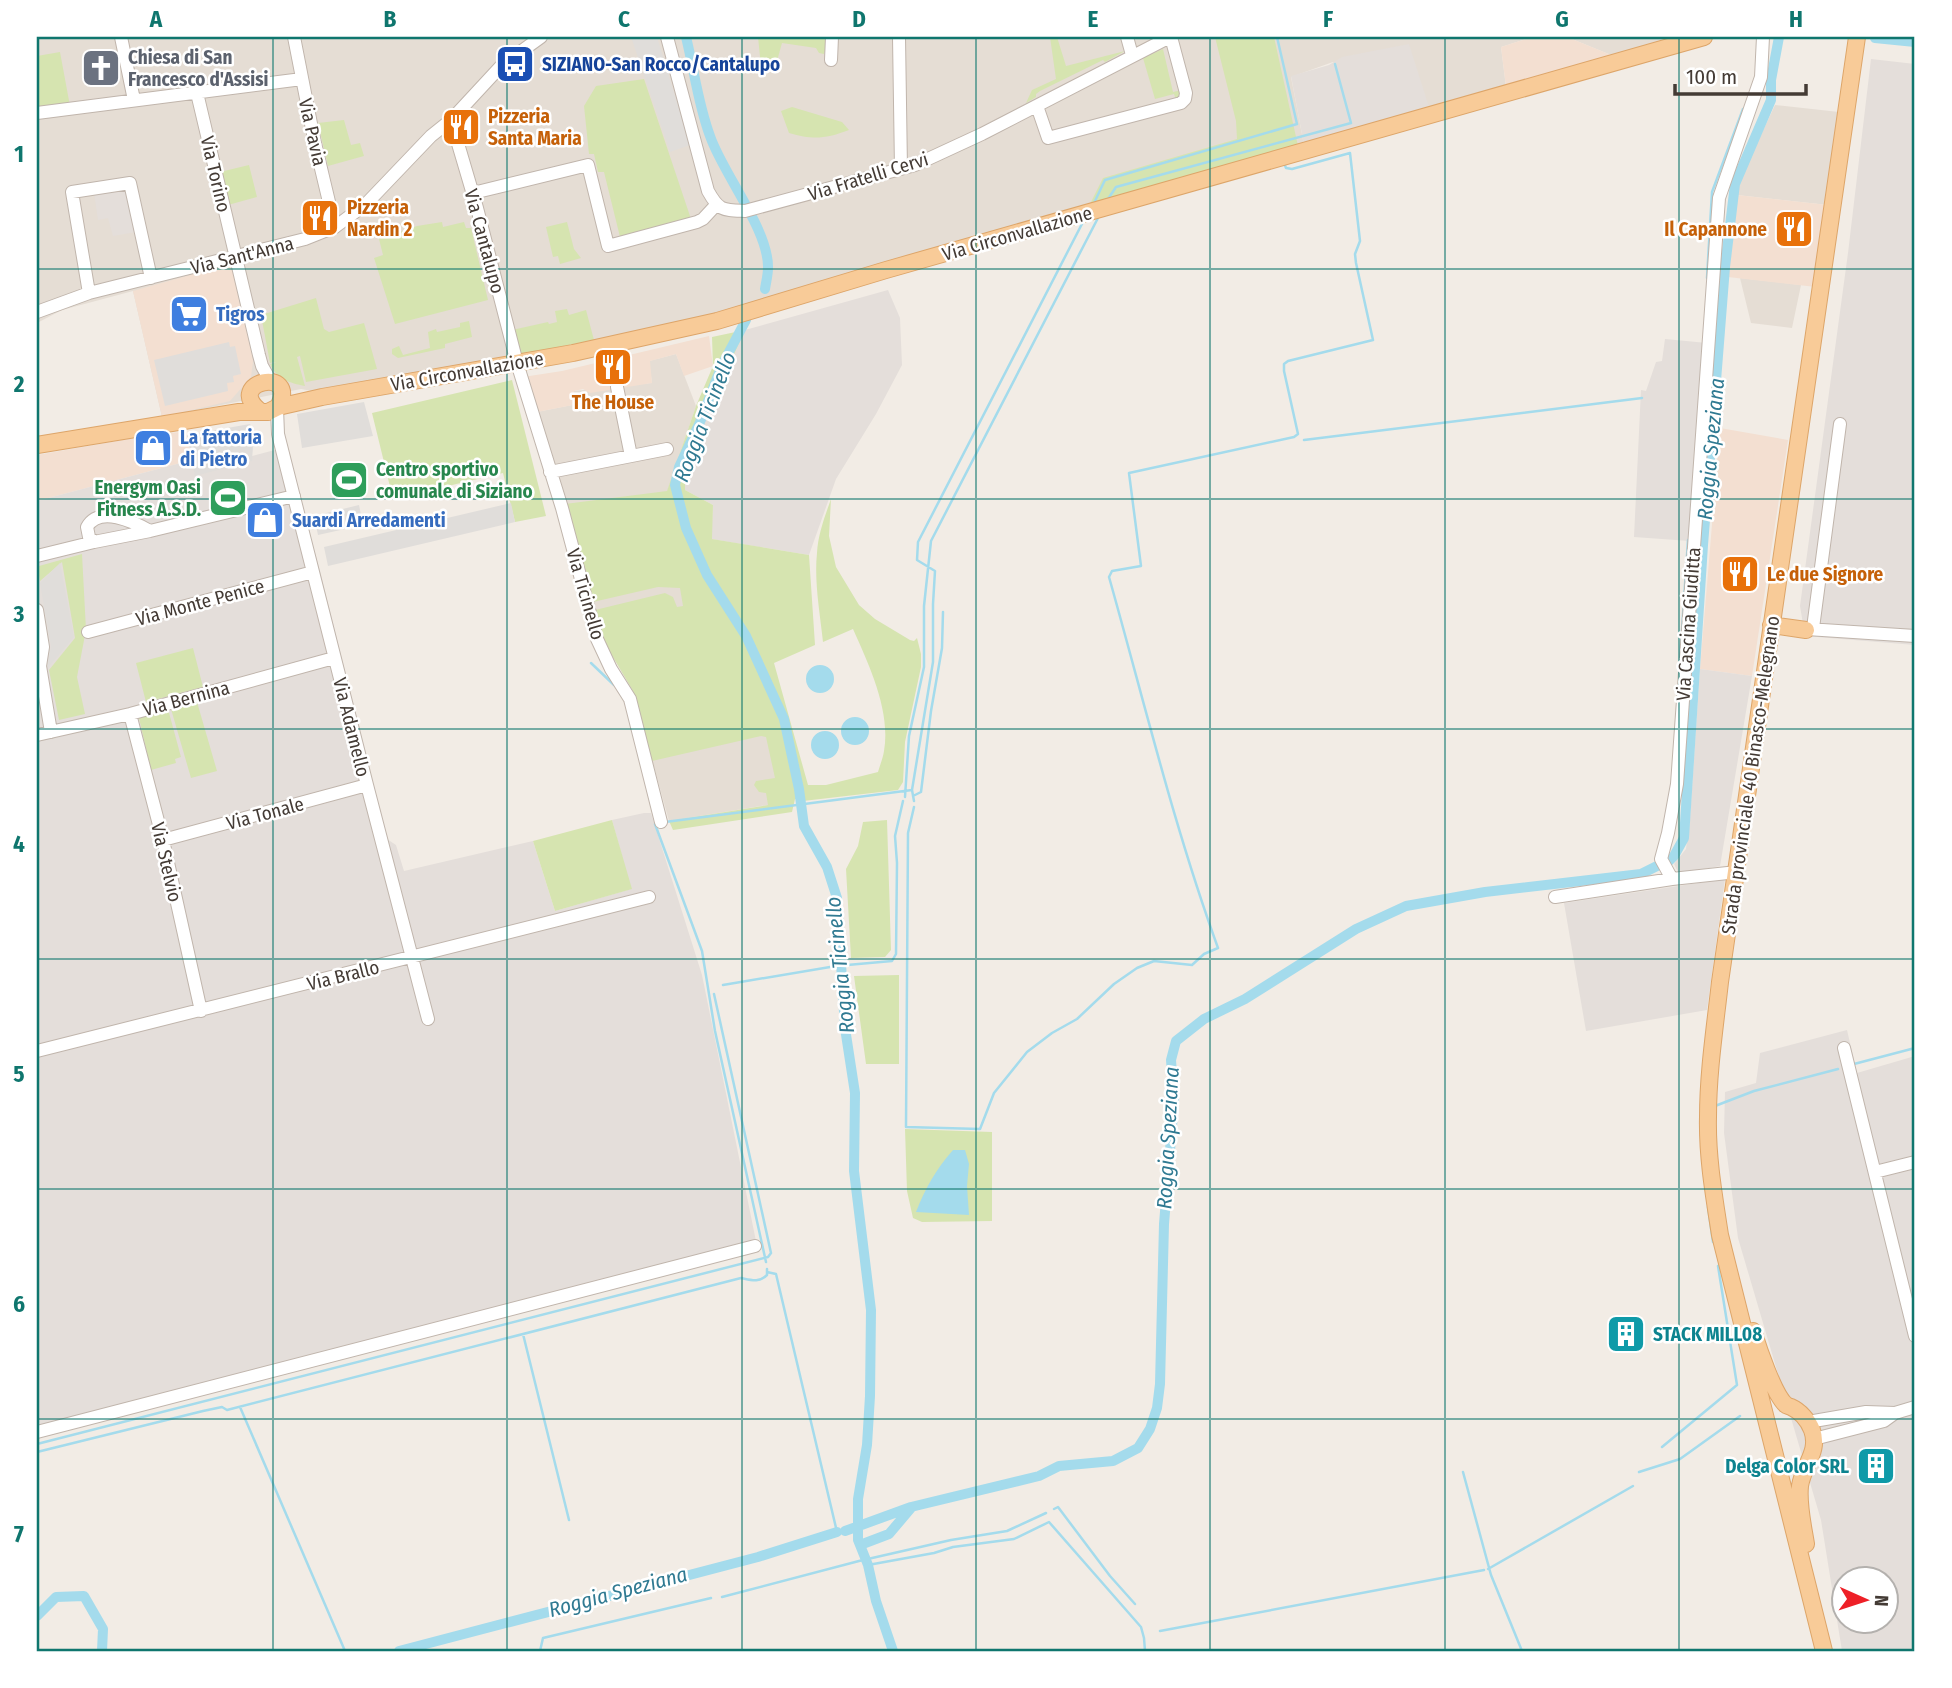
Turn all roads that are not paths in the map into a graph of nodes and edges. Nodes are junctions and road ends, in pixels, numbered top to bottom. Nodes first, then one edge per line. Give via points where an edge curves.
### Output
1 (121, 37) edge
2 (294, 37) edge
3 (541, 37) edge
4 (667, 37) edge
5 (832, 37) edge
6 (899, 37) edge
7 (1128, 37) edge
8 (1170, 37) edge
9 (1704, 37) edge
10 (1763, 37) edge
11 (1858, 38) edge
12 (1132, 55) junction
13 (831, 60) dead end
14 (302, 79) junction
15 (197, 93) junction
16 (134, 100) junction
17 (1037, 106) junction
18 (37, 113) edge
19 (451, 120) junction
20 (901, 169) junction
21 (473, 192) junction
22 (716, 205) junction
23 (335, 227) junction
24 (235, 256) junction
25 (151, 278) junction
26 (89, 293) junction
27 (37, 312) edge
28 (517, 363) junction
29 (264, 386) junction
30 (617, 387) dead end
31 (322, 397) junction
32 (270, 409) junction
33 (215, 415) junction
34 (1840, 424) dead end
35 (37, 445) edge
36 (667, 449) dead end
37 (631, 456) junction
38 (550, 472) junction
39 (294, 496) junction
40 (150, 531) junction
41 (94, 542) junction
42 (37, 556) edge
43 (313, 572) junction
44 (37, 610) edge
45 (1772, 625) junction
46 (1810, 629) junction
47 (88, 632) dead end
48 (1915, 636) edge
49 (334, 659) junction
50 (130, 713) junction
51 (51, 732) junction
52 (37, 735) edge
53 (367, 785) junction
54 (661, 822) dead end
55 (163, 840) junction
56 (1737, 872) junction
57 (1672, 879) junction
58 (649, 897) dead end
59 (1555, 897) dead end
60 (411, 958) junction
61 (201, 1011) junction
62 (428, 1019) dead end
63 (1844, 1048) dead end
64 (37, 1051) edge
65 (1915, 1162) edge
66 (1875, 1172) junction
67 (755, 1246) dead end
68 (1727, 1260) junction
69 (1915, 1336) edge
70 (1915, 1408) edge
71 (1895, 1413) junction
72 (1808, 1422) junction
73 (37, 1432) edge
74 (1814, 1439) junction
75 (1819, 1630) junction
76 (1824, 1651) edge

1 - 16 street
2 - 14 street, Via Pavia
3 - 19 street, Via Sant'Anna via 501,66
4 - 22 street via 708,191
5 - 13 street
6 - 20 street
7 - 12 street
8 - 12 street, Via Fratelli Cervi
8 - 17 street via 1186,93 1181,103 1048,138
9 - 28 main road, Via Circonvallazione via 717,321
10 - 57 street, Via Cascina Giuditta via 1761,77 1719,198 1677,784 1661,859
11 - 45 main road, Strada provinciale 40 Binasco-Melegnano
12 - 17 street, Via Fratelli Cervi
14 - 15 street
14 - 23 street, Via Pavia
15 - 16 street
15 - 24 street, Via Torino
16 - 18 street
17 - 20 street, Via Fratelli Cervi
19 - 21 street, Via Cantalupo
19 - 23 street, Via Sant'Anna via 366,204
20 - 22 street, Via Fratelli Cervi via 745,211
21 - 22 street via 588,165 608,246 697,222
21 - 28 street, Via Cantalupo
23 - 24 street, Via Sant'Anna
24 - 25 street, Via Sant'Anna
24 - 29 street, Via Torino
25 - 26 street, Via Sant'Anna
25 - 26 street via 130,183 72,192
26 - 27 street, Via Sant'Anna
28 - 31 main road, Via Circonvallazione
28 - 38 street, Via Ticinello
29 - 31 main road
29 - 32 main road via 282,396
29 - 32 main road via 251,396 253,405
29 - 33 main road
30 - 37 street
31 - 32 main road, Via Circonvallazione
32 - 33 main road, Via Circonvallazione
32 - 39 street, Via Adamello
33 - 35 main road
34 - 46 street
36 - 37 street
37 - 38 street
38 - 54 street, Via Ticinello via 597,639 630,699
39 - 40 street
39 - 43 street, Via Adamello
40 - 41 street
40 - 41 street via 103,516 87,527
41 - 42 street
43 - 47 street, Via Monte Penice
43 - 49 street, Via Adamello
44 - 51 street
45 - 46 main road
45 - 56 main road, Strada provinciale 40 Binasco-Melegnano
46 - 48 street
49 - 50 street, Via Bernina
49 - 53 street, Via Adamello
50 - 51 street, Via Bernina
50 - 55 street, Via Stelvio
51 - 52 street, Via Bernina
53 - 55 street, Via Tonale
53 - 60 street, Via Adamello
55 - 61 street, Via Stelvio
56 - 57 street
56 - 68 main road, Strada provinciale 40 Binasco-Melegnano via 1711,1055 1707,1118 1712,1182
57 - 59 street
58 - 60 street, Via Brallo
60 - 61 street, Via Brallo
60 - 62 street, Via Adamello
61 - 64 street, Via Brallo
63 - 66 street
65 - 66 street
66 - 69 street
67 - 73 street
68 - 72 main road, Strada provinciale 40 Binasco-Melegnano via 1772,1381 1786,1405
68 - 75 main road, Strada provinciale 40 Binasco-Melegnano
70 - 71 street
71 - 72 street via 1866,1412
71 - 74 street via 1884,1421
72 - 74 main road, Strada provinciale 40 Binasco-Melegnano
74 - 75 main road, Strada provinciale 40 Binasco-Melegnano via 1800,1485 1800,1504
75 - 76 main road, Strada provinciale 40 Binasco-Melegnano

